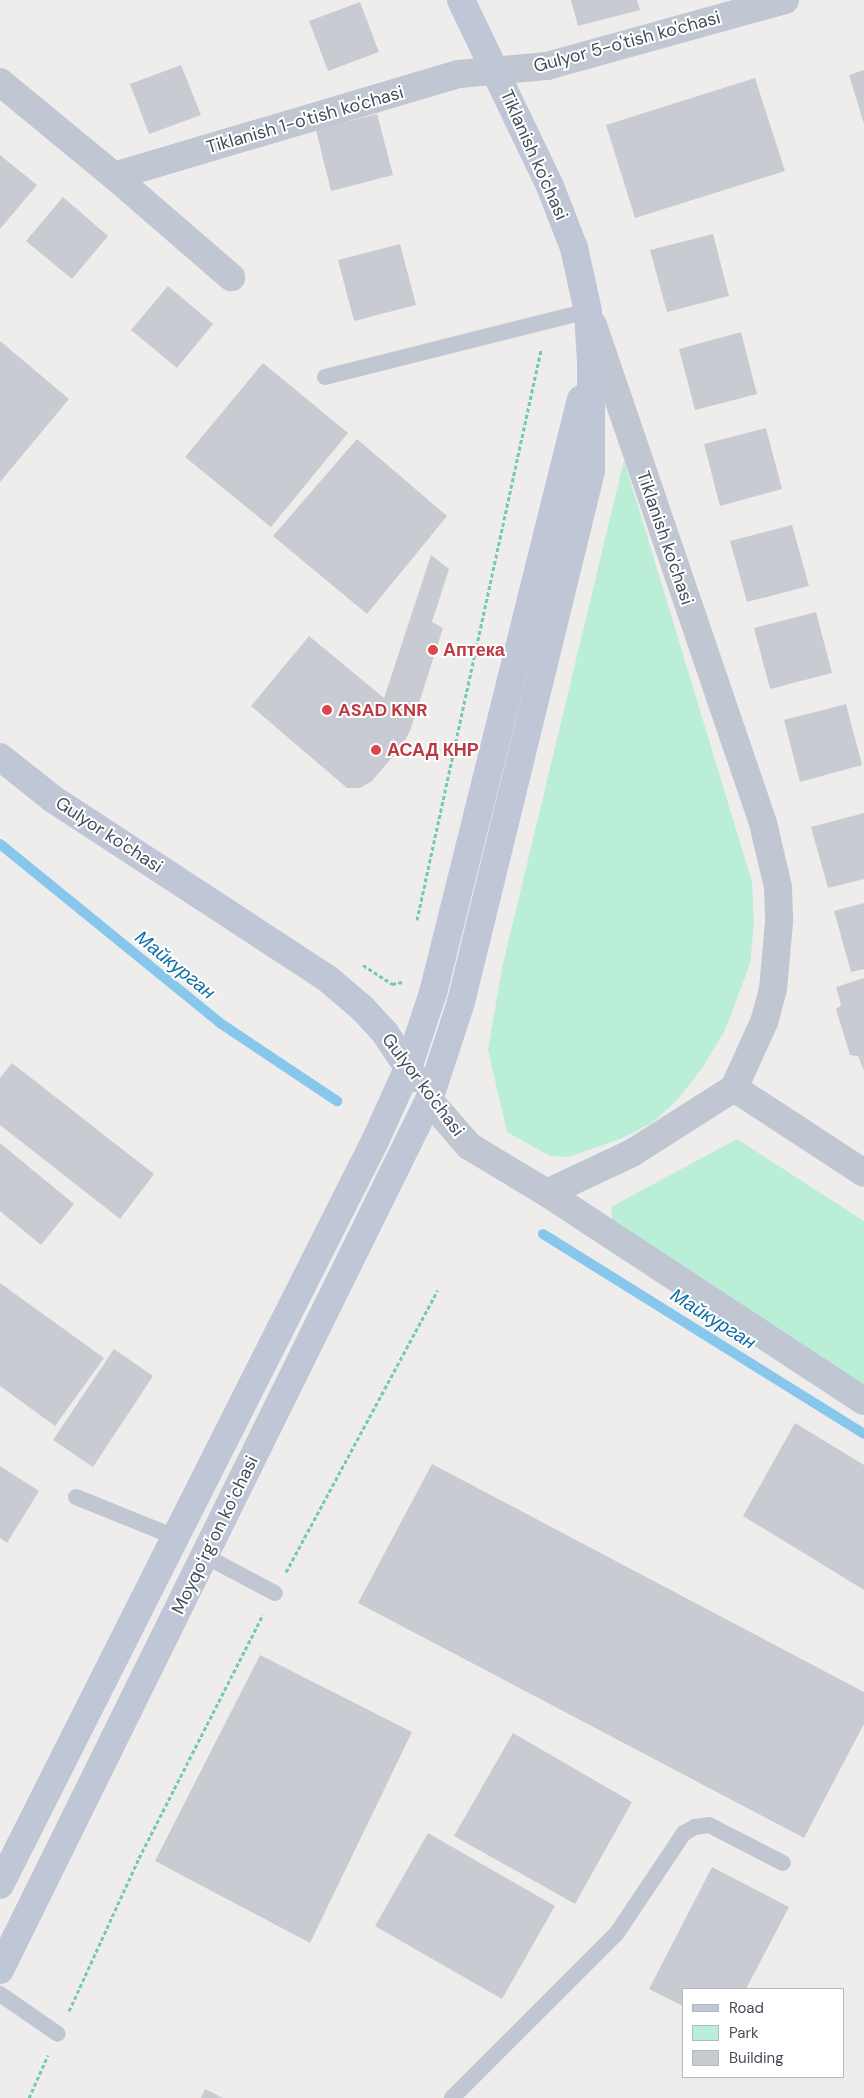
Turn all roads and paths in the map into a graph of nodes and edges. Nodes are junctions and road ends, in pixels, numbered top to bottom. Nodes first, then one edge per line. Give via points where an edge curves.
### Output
1 (461, 0) edge
2 (785, 0) edge
3 (496, 72) junction
4 (0, 82) edge
5 (114, 176) junction
6 (231, 277) dead end
7 (588, 311) junction
8 (547, 322) junction
9 (591, 362) junction
10 (325, 378) dead end
11 (0, 758) edge
12 (416, 924) dead end
13 (361, 964) dead end
14 (405, 973) dead end
15 (408, 1068) junction
16 (734, 1088) junction
17 (429, 1100) junction
18 (864, 1173) edge
19 (547, 1194) junction
20 (438, 1290) dead end
21 (864, 1401) edge
22 (76, 1497) dead end
23 (175, 1537) junction
24 (205, 1556) junction
25 (274, 1593) junction
26 (783, 1863) dead end
27 (0, 1885) edge
28 (0, 1970) edge
29 (0, 1994) edge
30 (58, 2034) junction
31 (29, 2098) edge
32 (452, 2098) edge

1 - 3 street, Tiklanish ko'chasi
2 - 3 street, Gulyor 5-o'tish ko'chasi via 547,66
3 - 5 street, Tiklanish 1-o'tish ko'chasi via 459,74
3 - 7 street, Tiklanish ko'chasi via 550,186 574,248
4 - 5 street
5 - 6 street
7 - 8 lane
7 - 9 street
7 - 16 street, Tiklanish ko'chasi via 763,823 778,887 779,922 773,989 764,1022
8 - 10 lane
8 - 12 path
9 - 15 street, Moyqoʻrgʻon koʻchasi via 433,993
9 - 17 street, Moyqoʻrgʻon koʻchasi via 591,471 461,1002
11 - 15 street, Gulyor ko'chasi via 53,799 328,980 362,1008 385,1033
13 - 14 path via 392,984 403,983
15 - 17 street, Gulyor ko'chasi
15 - 23 street, Moyqoʻrgʻon koʻchasi
16 - 18 street
16 - 19 street via 632,1153
17 - 19 street, Gulyor ko'chasi via 469,1146
17 - 24 street, Moyqoʻrgʻon koʻchasi
19 - 21 street, Gulyor ko'chasi
20 - 25 path
22 - 23 lane
23 - 27 street, Moyqoʻrgʻon koʻchasi
24 - 25 lane
24 - 28 street, Moyqoʻrgʻon koʻchasi
25 - 30 path via 139,1858
26 - 32 lane via 709,1825 684,1833 617,1933
29 - 30 lane
30 - 31 path

